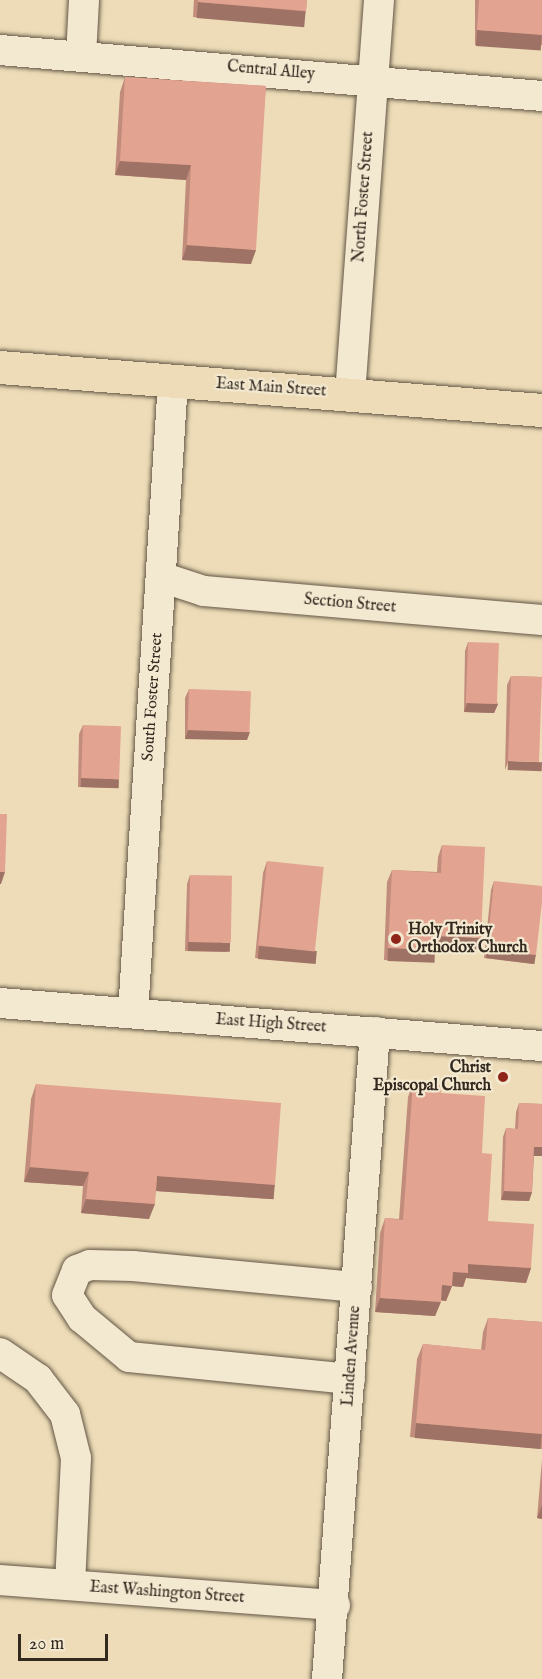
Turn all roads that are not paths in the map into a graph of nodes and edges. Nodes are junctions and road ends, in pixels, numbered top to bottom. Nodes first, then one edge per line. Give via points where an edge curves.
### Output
1 (84, 0) edge
2 (379, 0) edge
3 (0, 50) edge
4 (81, 56) junction
5 (373, 79) junction
6 (542, 96) edge
7 (0, 367) edge
8 (173, 381) junction
9 (350, 394) junction
10 (542, 410) edge
11 (161, 578) junction
12 (542, 620) edge
13 (0, 1003) edge
14 (133, 1013) junction
15 (375, 1032) junction
16 (542, 1046) edge
17 (357, 1287) junction
18 (0, 1353) edge
19 (350, 1379) junction
20 (0, 1580) edge
21 (70, 1586) junction
22 (335, 1605) junction
23 (327, 1679) edge

1 - 4 street
2 - 5 street, North Foster Street
3 - 4 street, Central Alley
4 - 5 street, Central Alley
5 - 6 street, Central Alley
5 - 9 street, North Foster Street
7 - 8 main road, East Main Street
8 - 9 main road, East Main Street
8 - 11 street, South Foster Street
9 - 10 main road, East Main Street
11 - 12 street, Section Street via 204,591
11 - 14 street, South Foster Street
13 - 14 street, East High Street
14 - 15 street, East High Street
15 - 16 street, East High Street
15 - 17 street, Linden Avenue
17 - 19 street, Linden Avenue
17 - 19 street via 90,1265 77,1270 67,1295 82,1318 129,1357
18 - 21 street via 38,1379 65,1414 76,1458
19 - 22 street, Linden Avenue
20 - 21 street, East Washington Street
21 - 22 street, East Washington Street
22 - 23 street, Linden Avenue

